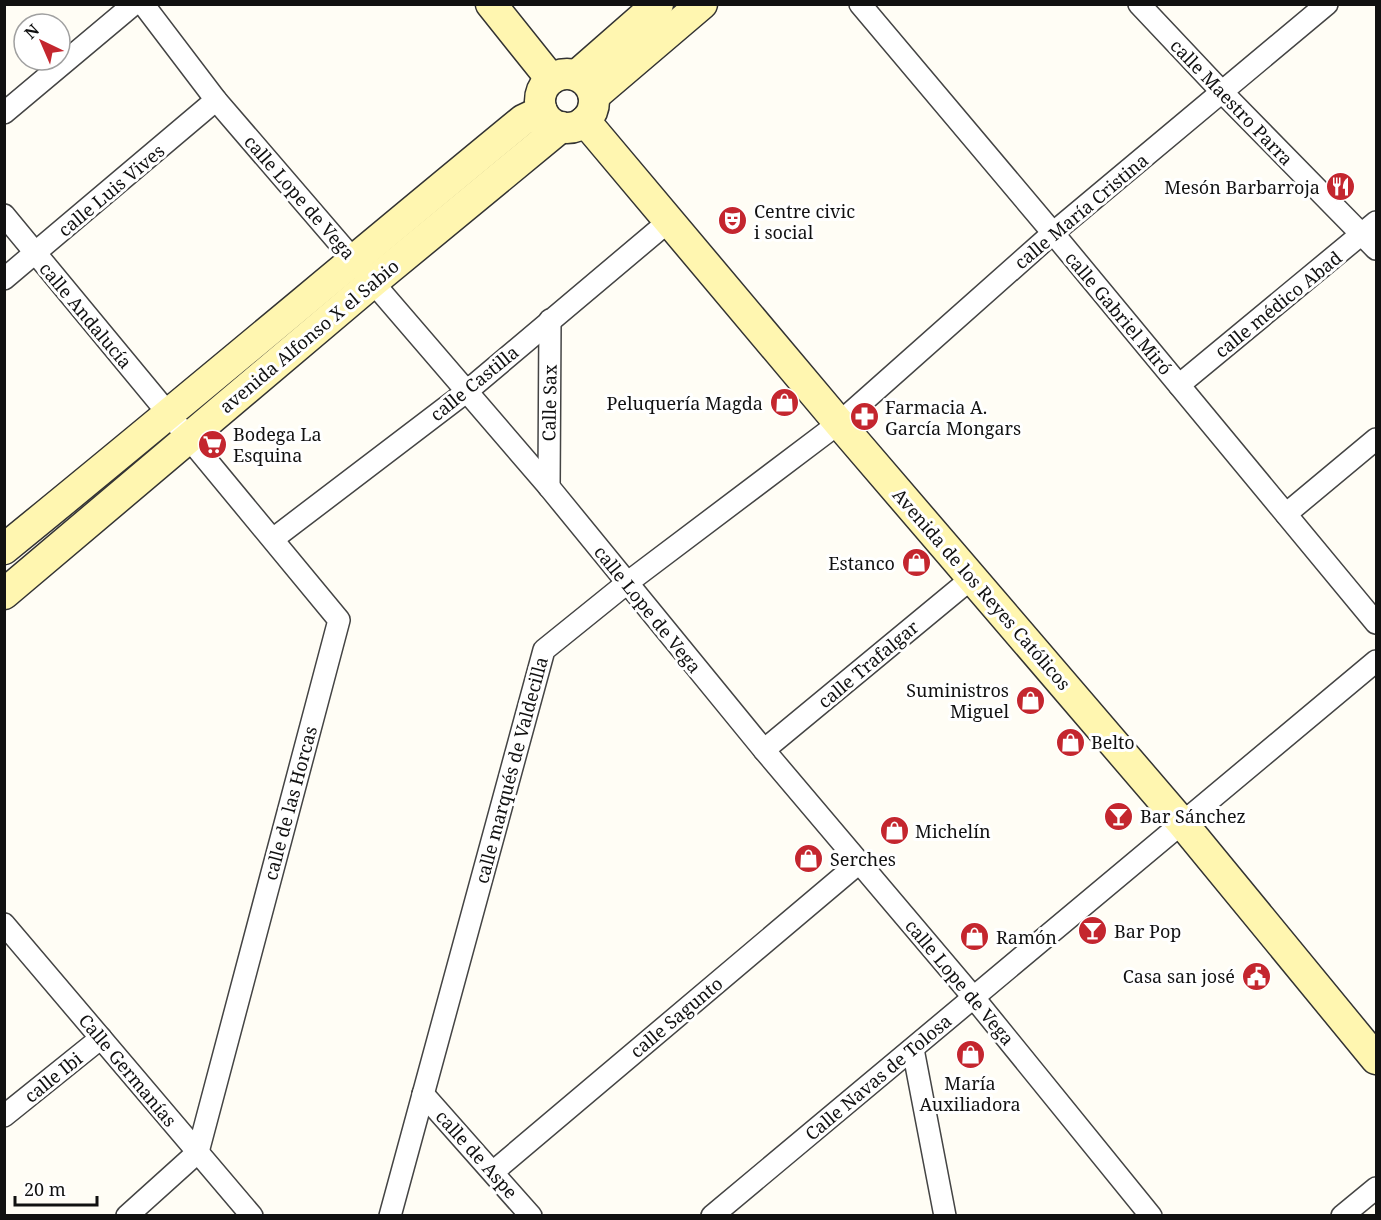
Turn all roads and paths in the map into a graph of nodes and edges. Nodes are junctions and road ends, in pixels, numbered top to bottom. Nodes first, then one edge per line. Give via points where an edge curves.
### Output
1 (134, 4) edge
2 (143, 4) edge
3 (491, 4) edge
4 (658, 4) edge
5 (702, 4) edge
6 (860, 4) edge
7 (1139, 4) edge
8 (1327, 4) edge
9 (1222, 92) junction
10 (216, 100) junction
11 (568, 102) junction
12 (4, 113) edge
13 (4, 215) edge
14 (669, 221) junction
15 (1053, 233) junction
16 (1372, 235) edge
17 (35, 254) junction
18 (353, 259) junction
19 (4, 279) edge
20 (373, 282) junction
21 (550, 320) junction
22 (1179, 385) junction
23 (466, 392) junction
24 (169, 415) junction
25 (839, 423) junction
26 (187, 438) junction
27 (1377, 439) edge
28 (549, 487) junction
29 (1287, 514) junction
30 (273, 539) junction
31 (4, 549) edge
32 (972, 578) junction
33 (627, 583) junction
34 (5, 593) edge
35 (1377, 623) edge
36 (1377, 661) edge
37 (764, 750) junction
38 (1183, 824) junction
39 (860, 862) junction
40 (4, 924) edge
41 (974, 998) junction
42 (101, 1038) junction
43 (912, 1049) junction
44 (1377, 1059) edge
45 (423, 1094) junction
46 (4, 1116) edge
47 (198, 1152) junction
48 (493, 1172) junction
49 (1377, 1188) edge
50 (723, 1212) edge
51 (127, 1215) edge
52 (252, 1215) edge
53 (390, 1215) edge
54 (531, 1215) edge
55 (945, 1215) edge
56 (1151, 1215) edge
57 (1342, 1215) edge

1 - 12 street
2 - 10 street, calle Lope de Vega
3 - 11 street, Avenida de los Reyes Católicos
4 - 11 street
5 - 11 street
6 - 15 street, calle Gabriel Miró
7 - 9 street, calle Maestro Parra
8 - 9 street, calle María Cristina
9 - 15 street, calle María Cristina
9 - 16 street, calle Maestro Parra
10 - 17 street, calle Luis Vives
10 - 18 street, calle Lope de Vega
11 - 14 street, Avenida de los Reyes Católicos
11 - 18 street, avenida Alfonso X el Sabio via 523,120
11 - 20 street, avenida Alfonso X el Sabio
13 - 17 street, calle Andalucía
14 - 21 street, calle Castilla
14 - 25 street, Avenida de los Reyes Católicos
15 - 22 street, calle Gabriel Miró
15 - 25 street, calle María Cristina
16 - 22 street, calle médico Abad
17 - 19 street, calle Luis Vives
17 - 24 street, calle Andalucía
18 - 20 street, calle Lope de Vega
18 - 24 street, avenida Alfonso X el Sabio
20 - 23 street, calle Lope de Vega
20 - 26 street, avenida Alfonso X el Sabio
21 - 23 street, calle Castilla
21 - 28 street, Calle Sax
22 - 29 street, calle Gabriel Miró
23 - 28 street, calle Lope de Vega
23 - 30 street, calle Castilla
24 - 26 street, calle de las Horcas
24 - 31 street, avenida Alfonso X el Sabio
25 - 32 street, Avenida de los Reyes Católicos
25 - 33 street, calle marqués de Valdecilla
26 - 30 street, calle de las Horcas
26 - 34 street, avenida Alfonso X el Sabio
27 - 29 street
28 - 33 street, calle Lope de Vega
29 - 35 street, calle Gabriel Miró
30 - 47 street, calle de las Horcas via 339,620
32 - 37 street, calle Trafalgar
32 - 38 street, Avenida de los Reyes Católicos
33 - 37 street, calle Lope de Vega
33 - 45 street, calle marqués de Valdecilla via 544,650
36 - 38 street, Calle Navas de Tolosa
37 - 39 street, calle Lope de Vega
38 - 41 street, Calle Navas de Tolosa
38 - 44 street, Avenida de los Reyes Católicos
39 - 41 street, calle Lope de Vega
39 - 48 street, calle Sagunto
40 - 42 street, Calle Germanías
41 - 43 street, Calle Navas de Tolosa
41 - 56 street, calle Lope de Vega
42 - 46 street, calle Ibi
42 - 47 street, Calle Germanías
43 - 50 street, Calle Navas de Tolosa
43 - 55 street
45 - 48 street, calle de Aspe
45 - 53 street, calle marqués de Valdecilla
47 - 51 street
47 - 52 street, Calle Germanías
48 - 54 street, calle de Aspe
49 - 57 street

